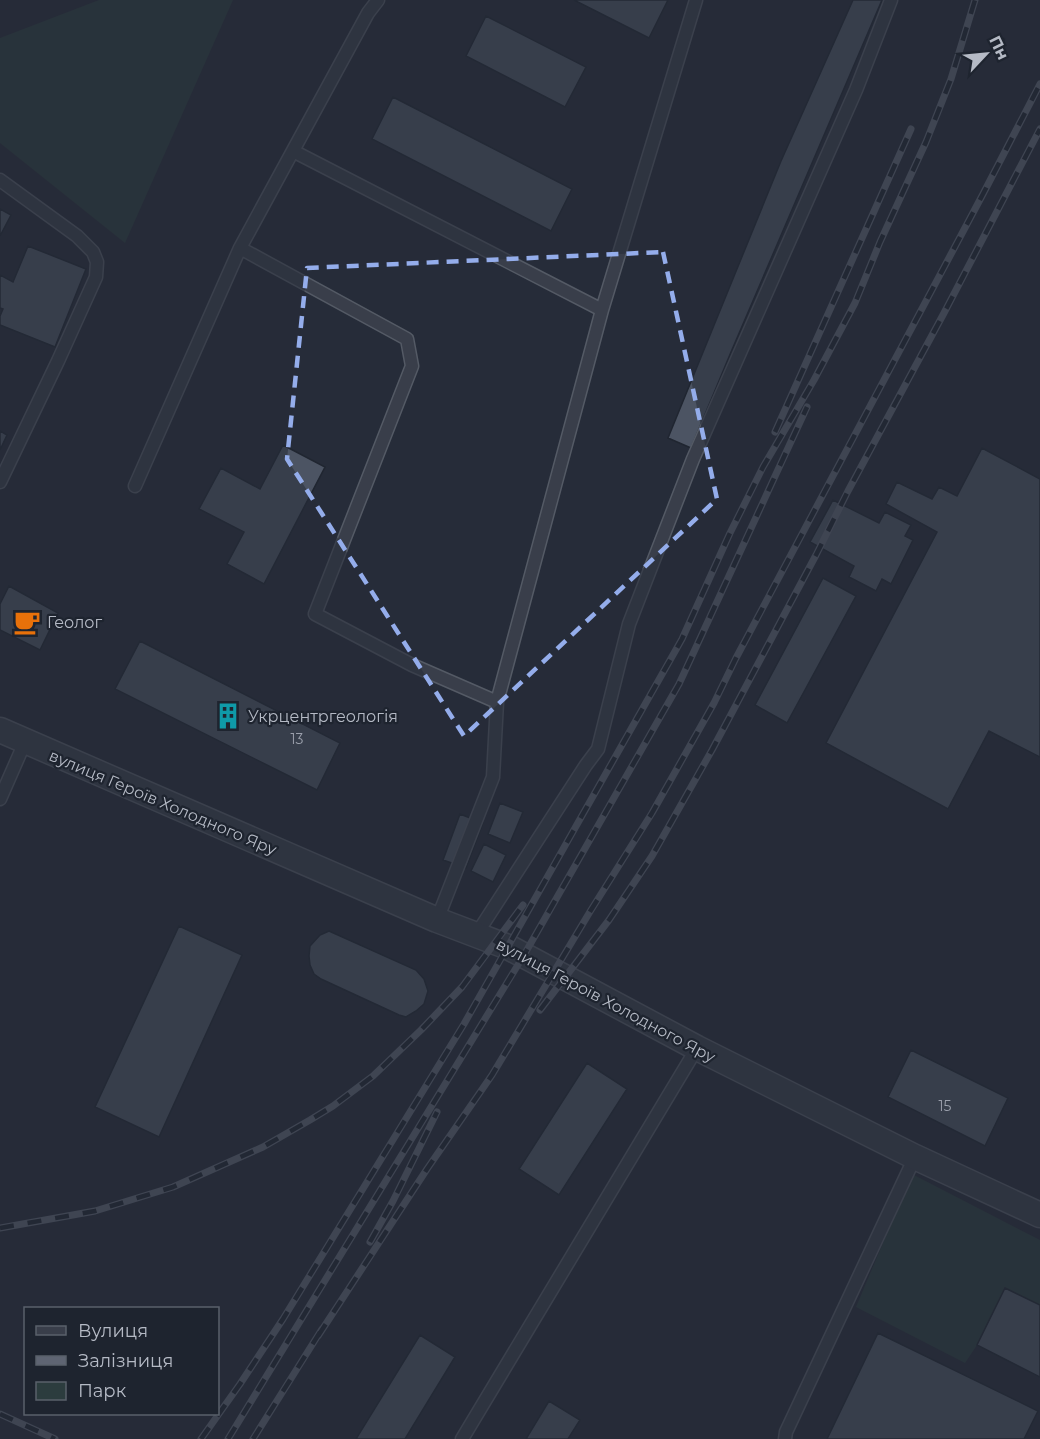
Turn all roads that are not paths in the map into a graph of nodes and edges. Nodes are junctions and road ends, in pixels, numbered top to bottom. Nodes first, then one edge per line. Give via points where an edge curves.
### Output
1 (378, 0) edge
2 (696, 0) edge
3 (891, 0) edge
4 (293, 151) junction
5 (0, 180) edge
6 (240, 248) junction
7 (603, 310) junction
8 (0, 482) edge
9 (135, 486) dead end
10 (497, 702) junction
11 (0, 730) edge
12 (26, 742) junction
13 (0, 799) edge
14 (437, 920) junction
15 (476, 934) junction
16 (697, 1048) junction
17 (915, 1157) junction
18 (1040, 1215) edge
19 (462, 1439) edge
20 (785, 1439) edge

1 - 4 lane
2 - 7 lane
3 - 15 lane via 856,90 693,459 629,624 598,749
4 - 6 lane
4 - 7 lane
5 - 8 lane via 77,236 97,262 96,277
6 - 9 lane
6 - 10 lane via 407,339 412,366 315,614 412,665
7 - 10 lane
10 - 14 lane via 493,777
11 - 12 street, вулиця Героїв Холодного Яру
12 - 13 lane
12 - 14 street, вулиця Героїв Холодного Яру
14 - 15 street, вулиця Героїв Холодного Яру
15 - 16 street, вулиця Героїв Холодного Яру via 508,947
16 - 17 street, вулиця Героїв Холодного Яру
16 - 19 lane
17 - 18 street, вулиця Героїв Холодного Яру
17 - 20 lane

